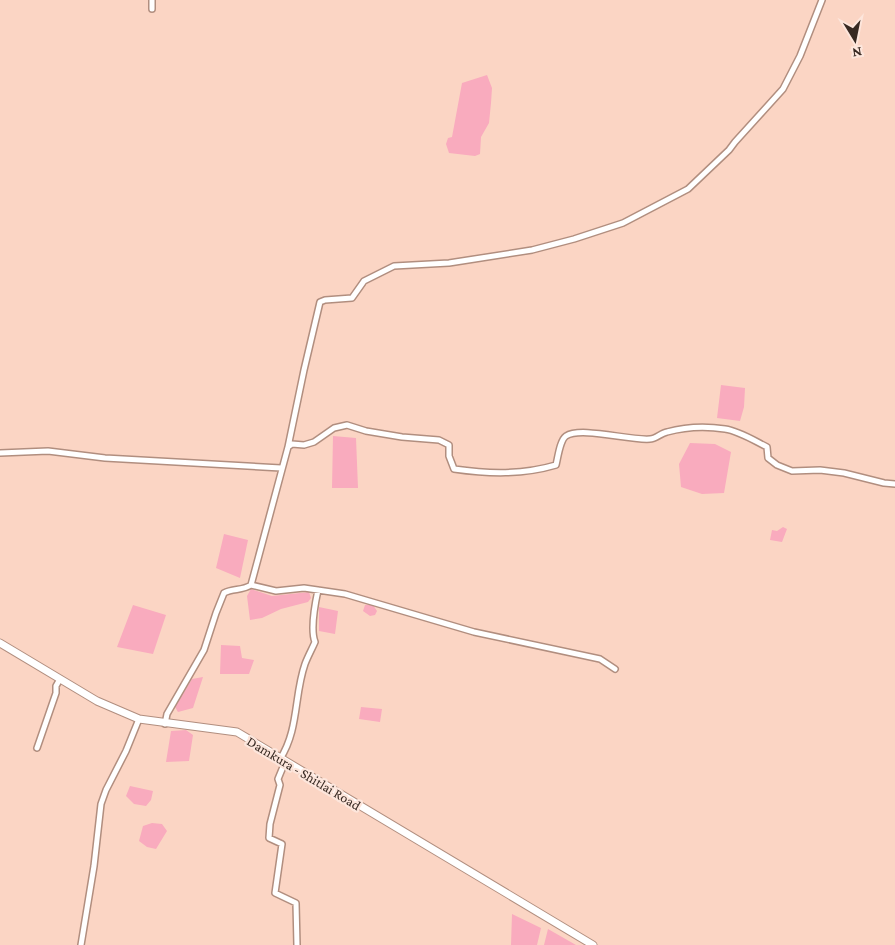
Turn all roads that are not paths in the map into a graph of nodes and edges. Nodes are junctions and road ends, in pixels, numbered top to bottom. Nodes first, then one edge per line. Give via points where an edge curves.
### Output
1 (152, 0) edge
2 (822, 0) edge
3 (152, 9) dead end
4 (288, 447) junction
5 (0, 453) edge
6 (281, 468) junction
7 (895, 484) edge
8 (251, 585) junction
9 (318, 590) junction
10 (0, 643) edge
11 (616, 669) dead end
12 (60, 679) junction
13 (138, 719) junction
14 (165, 724) junction
15 (36, 748) dead end
16 (283, 760) junction
17 (80, 945) edge
18 (297, 945) edge
19 (593, 945) edge

1 - 3 street
2 - 4 street via 783,89 729,150 688,189 622,223 574,239 532,250 458,262 394,266 364,281 352,298 320,302
4 - 6 street
4 - 7 street via 314,442 334,428 347,425 402,437 439,440 449,445 454,469 516,473 556,464 563,438 568,434 651,439 665,432 700,427 725,429 743,435 767,447 768,458 792,471 844,473
5 - 6 street via 48,451 105,458
6 - 8 street
8 - 9 street via 276,591
8 - 14 street via 224,593 204,650 167,714
9 - 11 street via 345,594 495,638 600,659
9 - 16 street via 314,615 315,642 305,664
10 - 12 street, Damkura - Shitlai Road
12 - 13 street, Damkura - Shitlai Road via 97,701
12 - 15 street
13 - 14 street, Damkura - Shitlai Road
13 - 17 street via 101,804
14 - 16 street, Damkura - Shitlai Road via 237,732
16 - 18 street via 269,838 282,844 275,894 296,902
16 - 19 street, Damkura - Shitlai Road

